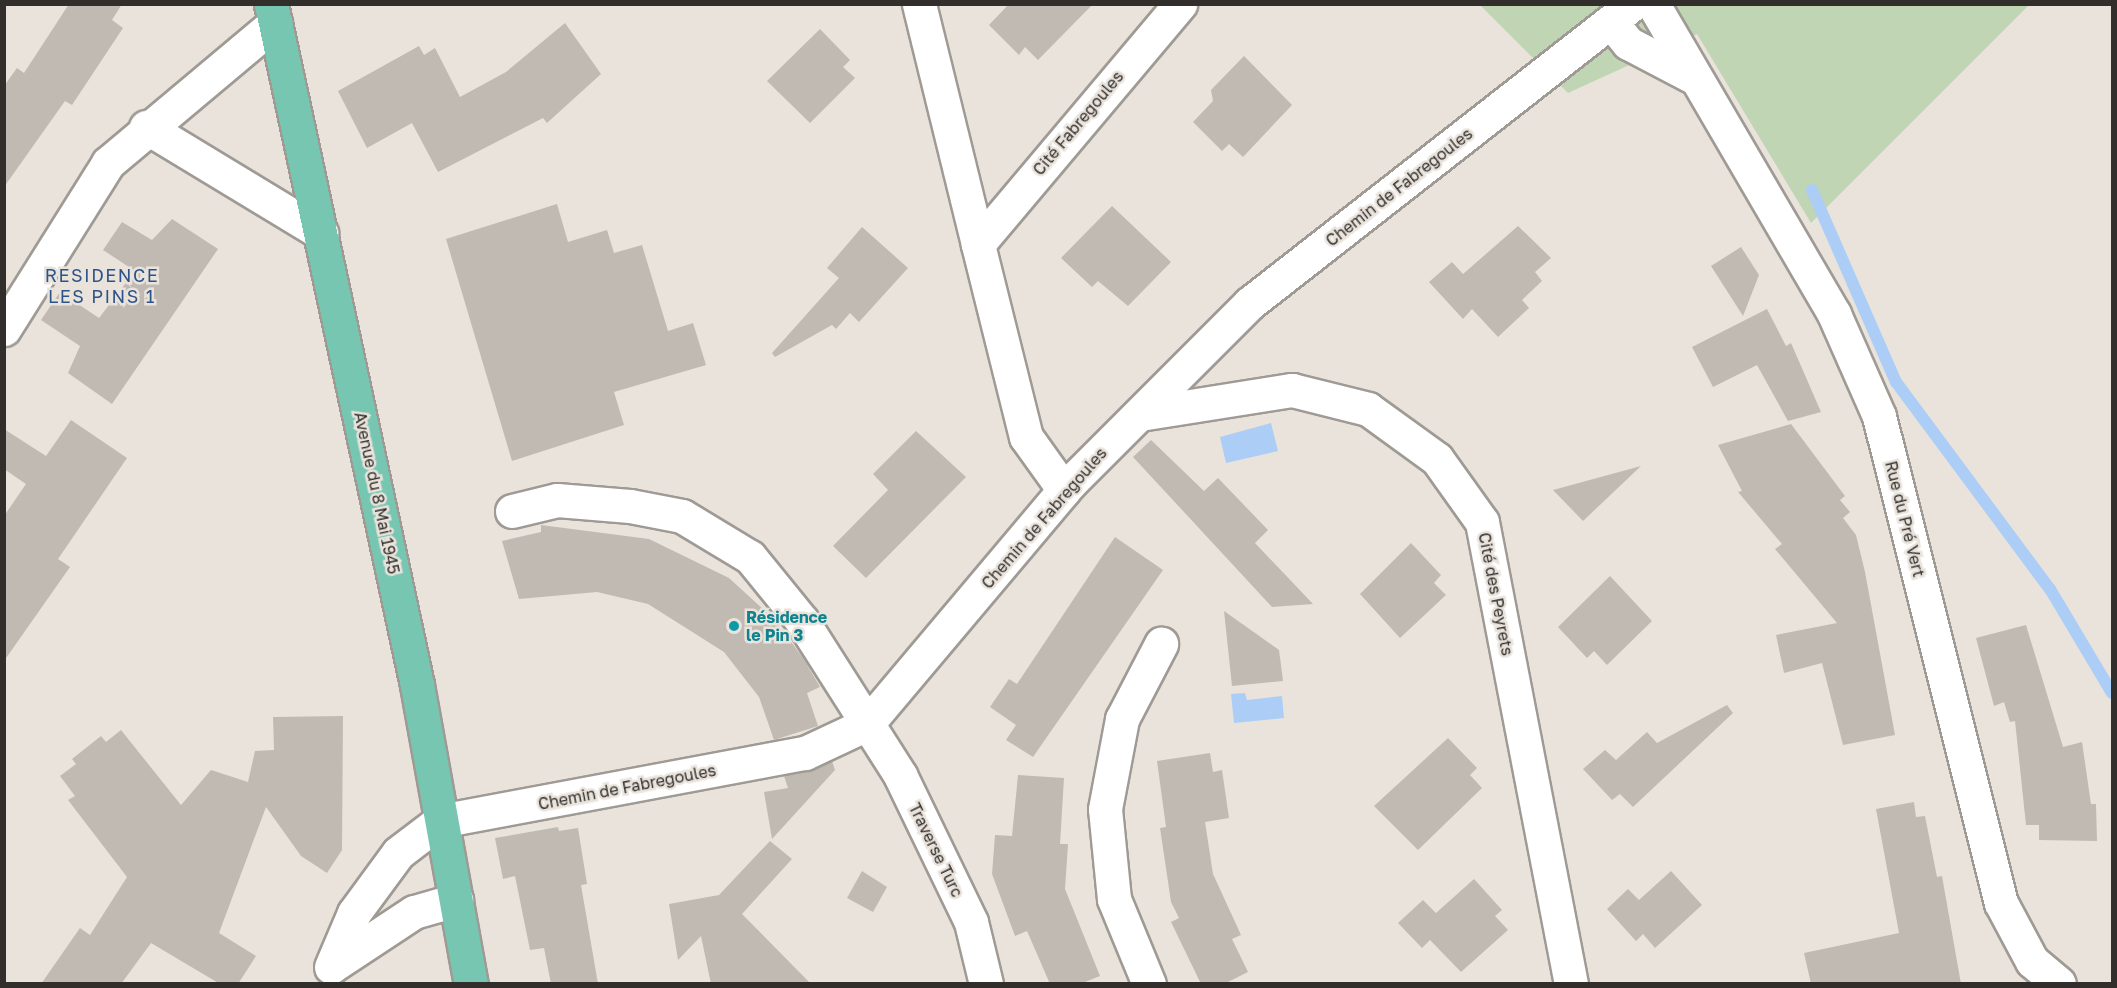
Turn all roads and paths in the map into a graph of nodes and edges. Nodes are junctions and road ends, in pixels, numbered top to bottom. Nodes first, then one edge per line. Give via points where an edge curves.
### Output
1 (919, 4) edge
2 (1180, 4) edge
3 (1653, 4) edge
4 (1622, 13) edge
5 (273, 14) edge
6 (1691, 76) junction
7 (146, 127) junction
8 (321, 233) junction
9 (978, 244) junction
10 (4, 329) edge
11 (1140, 414) junction
12 (1064, 490) junction
13 (512, 511) dead end
14 (1161, 644) dead end
15 (867, 724) junction
16 (441, 821) junction
17 (456, 900) junction
18 (324, 975) edge
19 (471, 984) edge
20 (987, 984) edge
21 (1149, 984) edge
22 (1571, 984) edge
23 (2059, 984) edge

1 - 9 street
2 - 9 street, Cité Fabregoules
3 - 6 street, Rue du Pré Vert
4 - 6 street via 1628,43
4 - 11 street, Chemin de Fabregoules via 1250,303
5 - 7 street
5 - 8 main road, Avenue du 8 Mai 1945
6 - 23 street, Rue du Pré Vert via 1834,314 1879,416 2001,903 2032,962
7 - 8 street
7 - 10 street via 108,162
8 - 16 main road, Avenue du 8 Mai 1945 via 417,685
9 - 12 street via 1026,437
11 - 12 street, Chemin de Fabregoules
11 - 22 street, Cité des Peyrets via 1292,390 1368,409 1437,459 1482,522
12 - 15 street, Chemin de Fabregoules
13 - 15 street, Traverse Turc via 557,500 630,506 682,516 740,552 802,621
14 - 21 street via 1122,719 1105,809 1114,899
15 - 16 street, Chemin de Fabregoules via 805,753
15 - 20 street, Traverse Turc via 900,775 971,922
16 - 17 main road, Avenue du 8 Mai 1945
16 - 18 street via 398,853 354,913
17 - 18 street via 414,912
17 - 19 main road, Avenue du 8 Mai 1945

